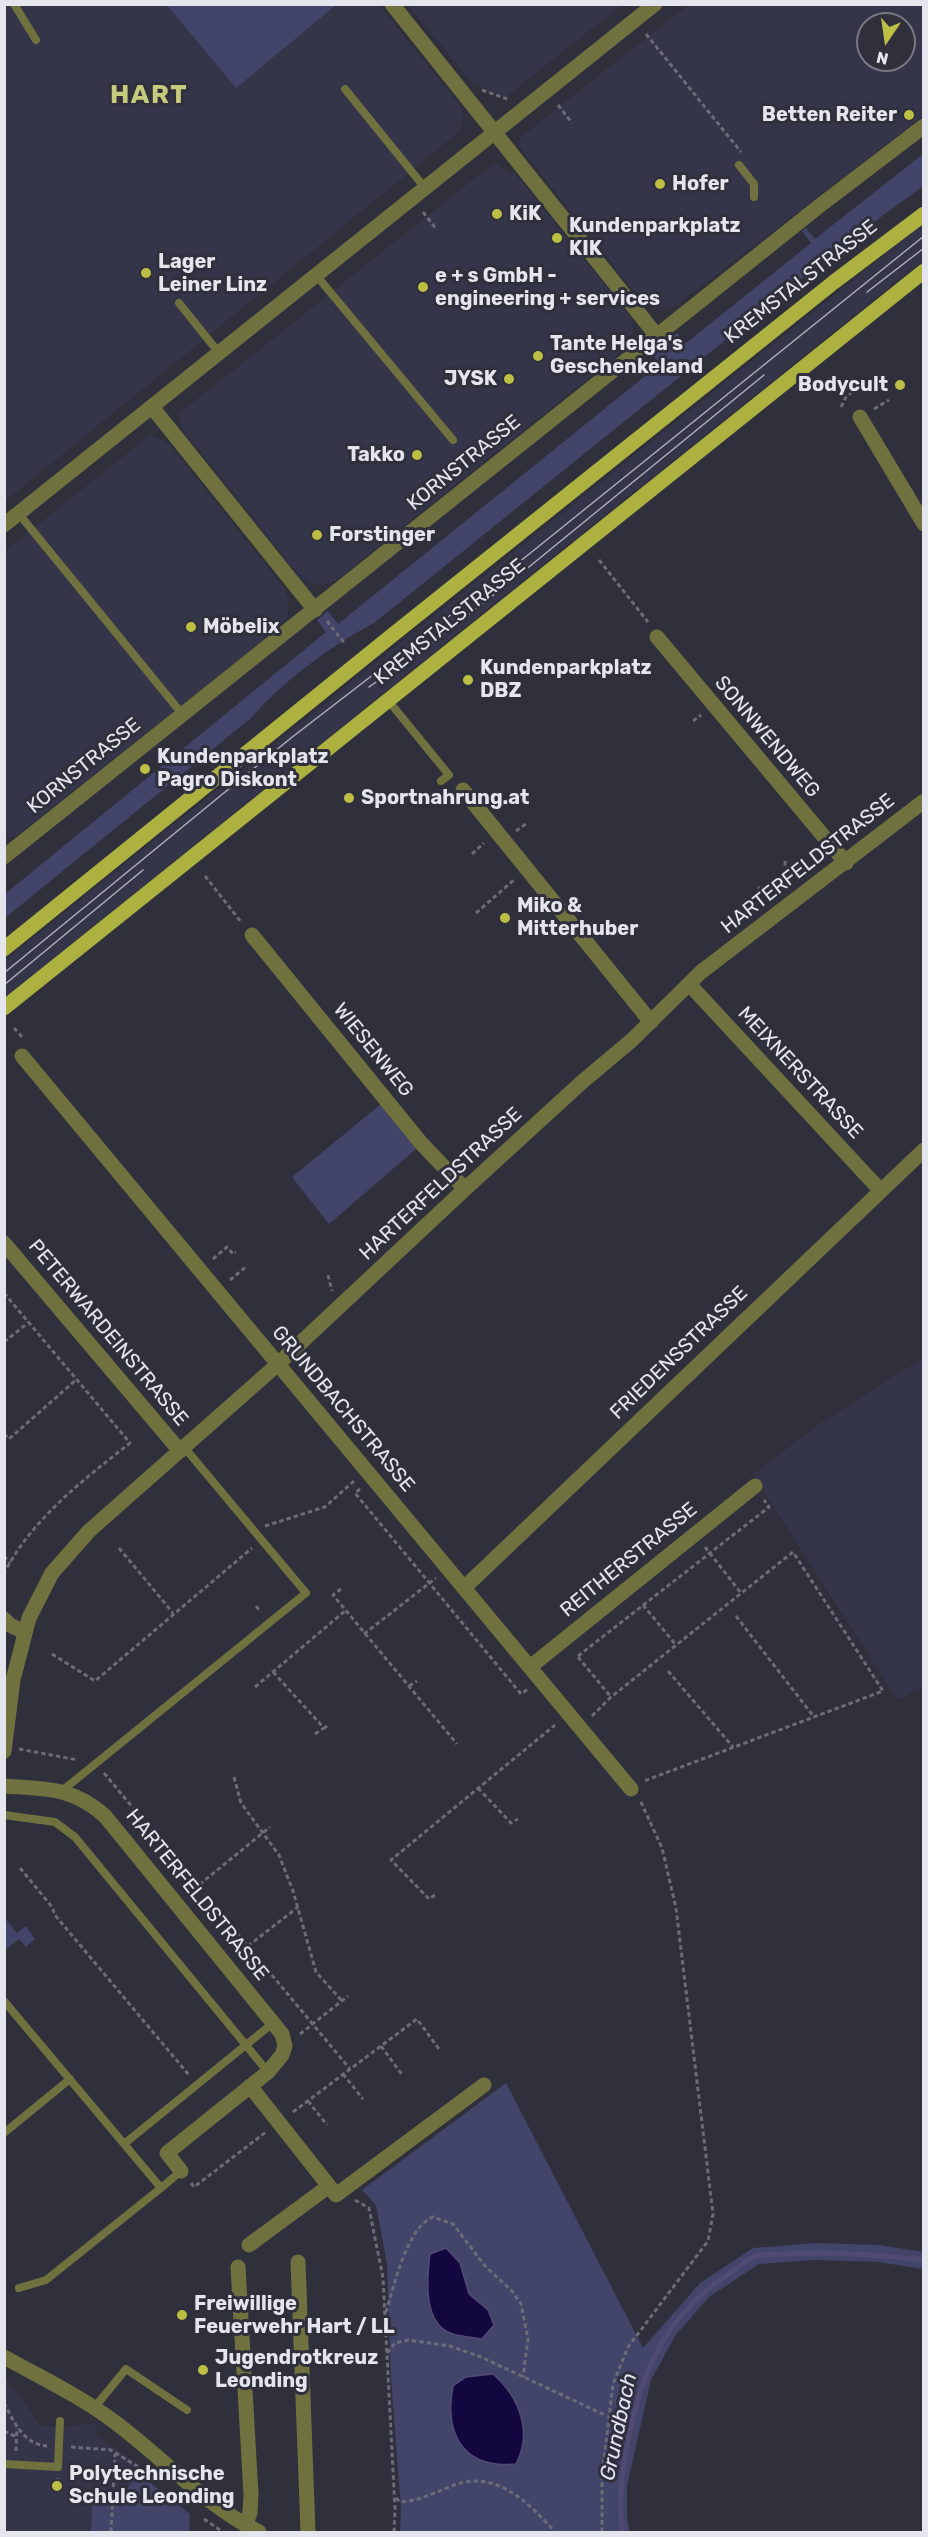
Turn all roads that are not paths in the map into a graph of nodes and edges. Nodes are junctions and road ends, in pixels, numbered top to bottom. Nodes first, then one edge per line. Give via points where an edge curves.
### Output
1 (14, 4) edge
2 (392, 4) edge
3 (655, 4) edge
4 (36, 40) dead end
5 (345, 90) dead end
6 (924, 126) edge
7 (494, 132) junction
8 (741, 168) road end
9 (425, 188) junction
10 (754, 197) dead end
11 (924, 214) edge
12 (924, 271) edge
13 (316, 275) junction
14 (179, 303) dead end
15 (657, 336) junction
16 (219, 353) junction
17 (152, 407) junction
18 (860, 417) dead end
19 (453, 440) dead end
20 (19, 514) junction
21 (924, 524) edge
22 (4, 525) edge
23 (316, 609) junction
24 (657, 637) road end
25 (387, 699) junction
26 (183, 715) junction
27 (441, 781) dead end
28 (463, 790) dead end
29 (924, 801) edge
30 (4, 857) edge
31 (846, 863) junction
32 (252, 935) road end
33 (4, 949) edge
34 (689, 984) junction
35 (4, 1008) edge
36 (651, 1022) junction
37 (25, 1050) road end
38 (924, 1150) edge
39 (465, 1189) junction
40 (880, 1190) junction
41 (4, 1243) edge
42 (278, 1364) junction
43 (182, 1449) junction
44 (755, 1486) road end
45 (465, 1587) junction
46 (4, 1619) edge
47 (24, 1632) junction
48 (530, 1667) junction
49 (4, 1751) edge
50 (4, 1786) edge
51 (630, 1789) road end
52 (63, 1790) junction
53 (4, 1815) edge
54 (4, 2001) edge
55 (273, 2023) junction
56 (246, 2044) junction
57 (268, 2072) junction
58 (70, 2079) junction
59 (484, 2085) dead end
60 (250, 2086) junction
61 (4, 2133) edge
62 (124, 2144) junction
63 (181, 2171) joint
64 (161, 2188) junction
65 (332, 2191) junction
66 (249, 2245) dead end
67 (298, 2262) dead end
68 (238, 2267) dead end
69 (19, 2288) dead end
70 (4, 2357) edge
71 (94, 2408) junction
72 (187, 2410) dead end
73 (60, 2421) dead end
74 (4, 2464) edge
75 (252, 2529) edge
76 (308, 2532) edge

1 - 4 lane
2 - 7 street
3 - 7 street
5 - 9 lane
6 - 15 street, KORNSTRASSE
7 - 9 street
7 - 15 street
8 - 10 lane via 754,184
9 - 13 street
11 - 33 main road, KREMSTALSTRASSE via 834,282
12 - 25 main road, KREMSTALSTRASSE
13 - 16 street
13 - 19 lane
14 - 16 lane
15 - 23 street, KORNSTRASSE
16 - 17 street
17 - 20 street
17 - 23 street
18 - 21 street
20 - 22 street
20 - 26 lane
23 - 26 street, KORNSTRASSE
24 - 31 street, SONNWENDWEG
25 - 27 lane via 449,775
25 - 35 main road, KREMSTALSTRASSE
26 - 30 street, KORNSTRASSE
28 - 36 street
29 - 31 street, HARTERFELDSTRASSE
31 - 34 street, HARTERFELDSTRASSE
32 - 39 street, WIESENWEG via 421,1143
34 - 36 street, HARTERFELDSTRASSE
34 - 40 street, MEIXNERSTRASSE
36 - 39 street, HARTERFELDSTRASSE
37 - 42 street, GRUNDBACHSTRASSE
38 - 40 street, FRIEDENSSTRASSE
39 - 42 street, HARTERFELDSTRASSE
40 - 45 street, FRIEDENSSTRASSE
41 - 43 street, PETERWARDEINSTRASSE
42 - 43 street, HARTERFELDSTRASSE
42 - 45 street, GRUNDBACHSTRASSE
43 - 47 street, HARTERFELDSTRASSE via 70,1552 52,1573
43 - 52 lane via 306,1593
44 - 48 street, REITHERSTRASSE
45 - 48 street, GRUNDBACHSTRASSE
46 - 47 street
47 - 49 street, HARTERFELDSTRASSE
48 - 51 street, GRUNDBACHSTRASSE
50 - 52 street, HARTERFELDSTRASSE
52 - 55 street, HARTERFELDSTRASSE via 88,1801 105,1816
53 - 56 lane via 55,1822 75,1837
54 - 58 lane
55 - 56 lane
55 - 57 street, HARTERFELDSTRASSE via 285,2046
56 - 57 lane
56 - 62 lane
57 - 60 street
58 - 61 lane
58 - 62 lane
59 - 65 street
60 - 63 street via 167,2153
60 - 65 street
62 - 64 lane
63 - 64 lane
64 - 69 lane via 46,2280
65 - 66 street
67 - 76 street
68 - 75 street
70 - 71 street
71 - 72 lane via 126,2369
71 - 75 street via 218,2508
73 - 74 lane via 58,2467

